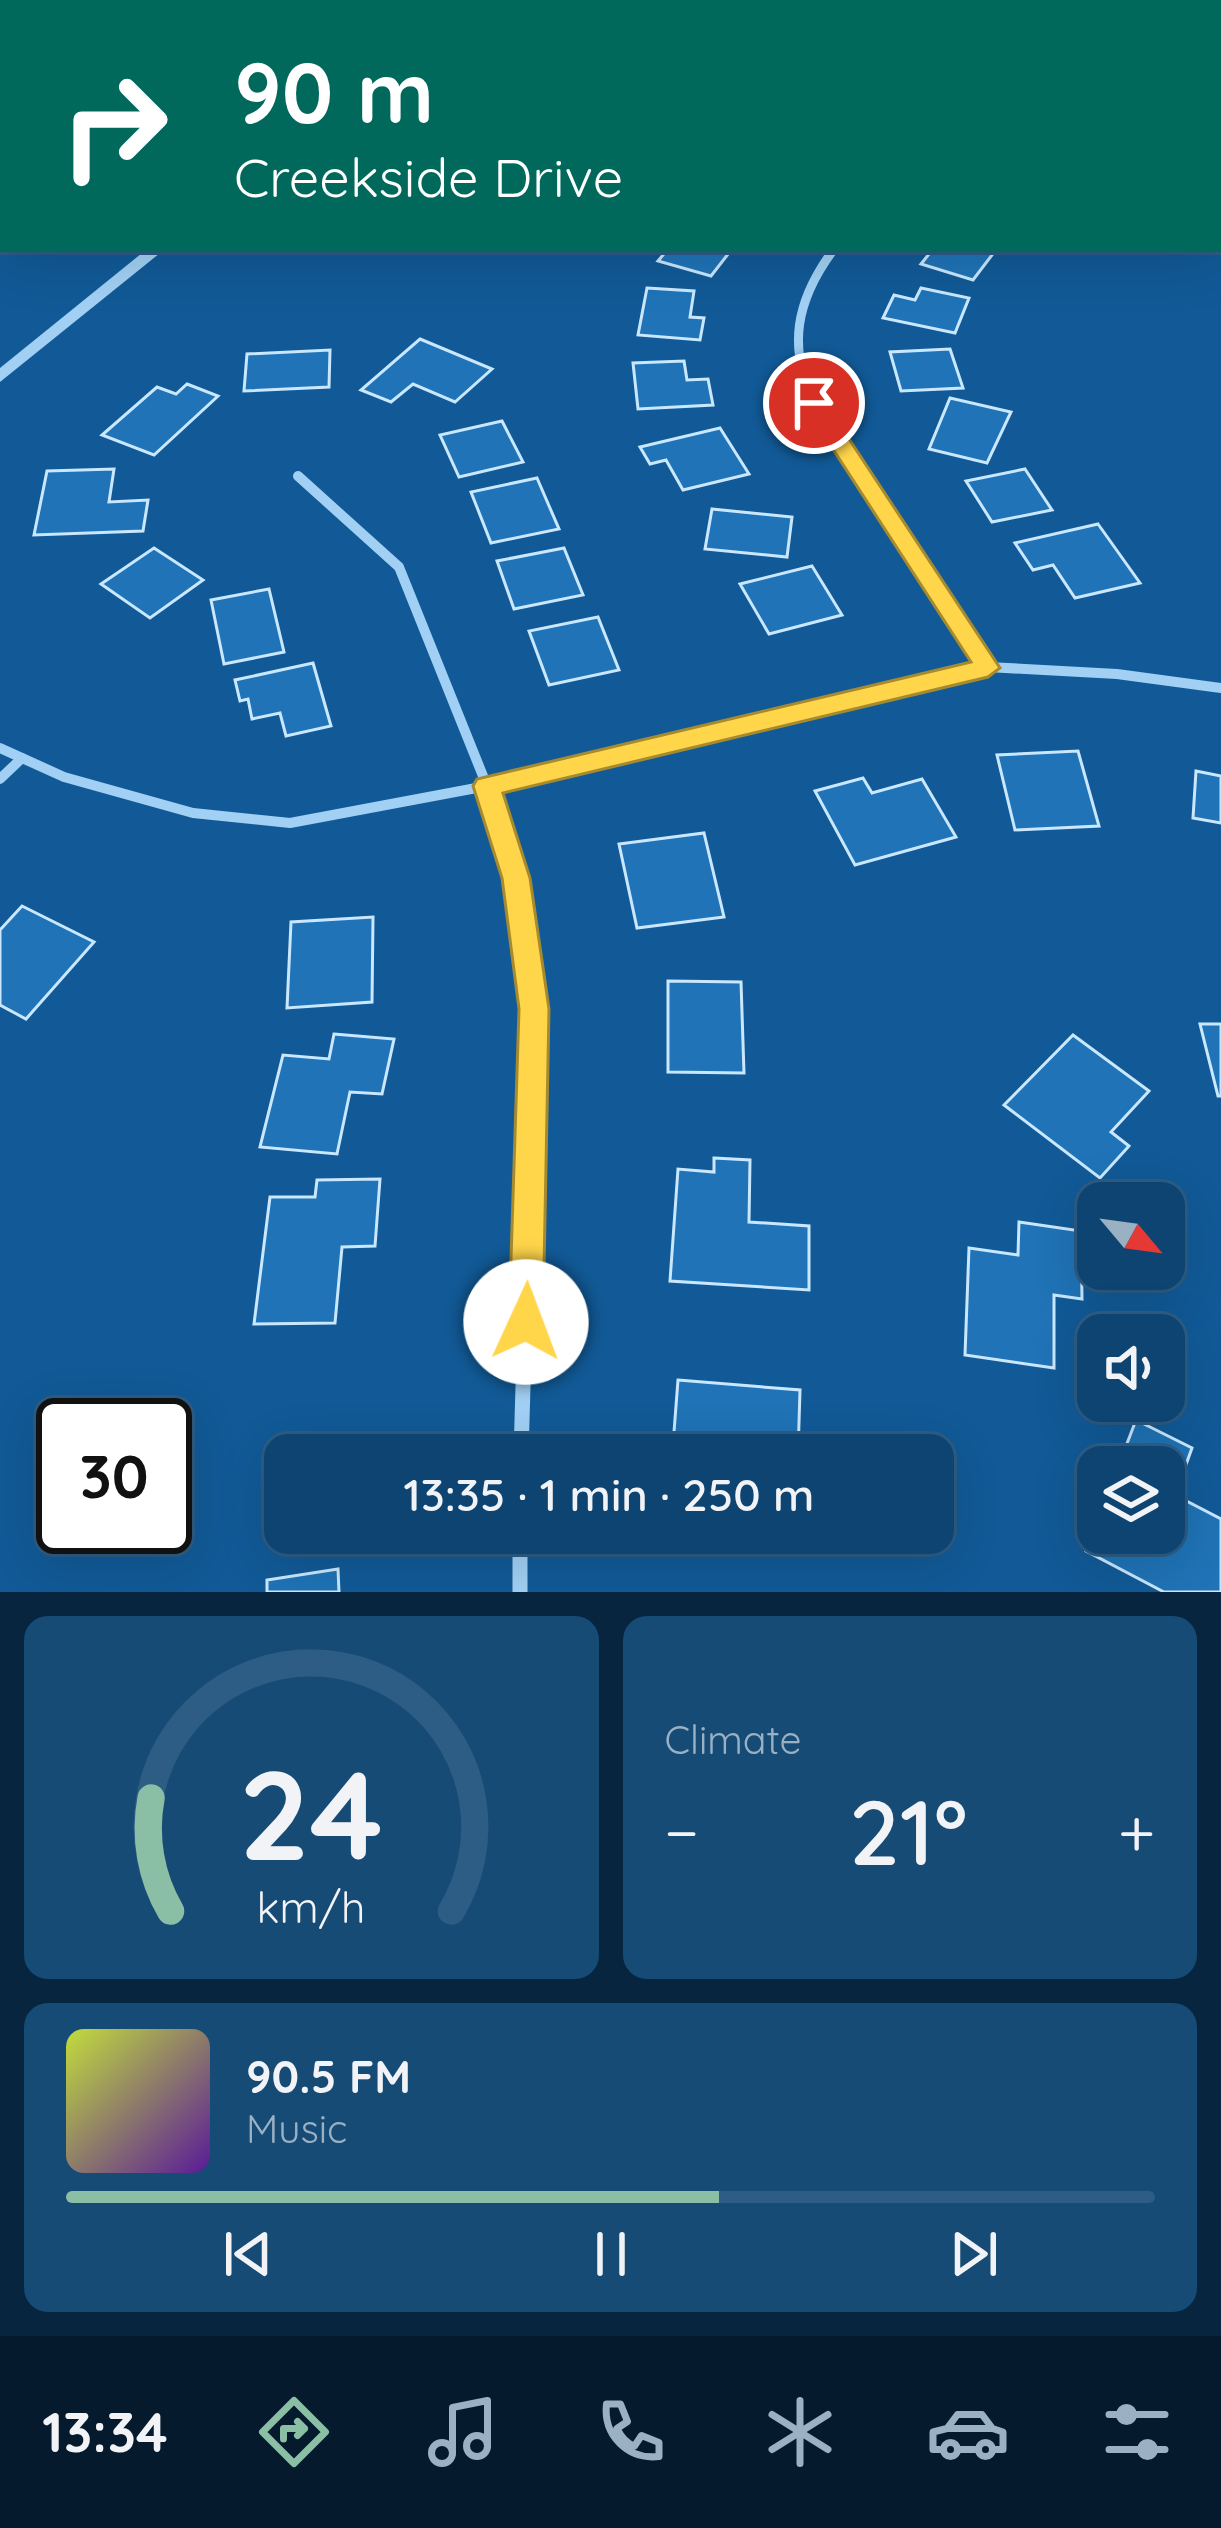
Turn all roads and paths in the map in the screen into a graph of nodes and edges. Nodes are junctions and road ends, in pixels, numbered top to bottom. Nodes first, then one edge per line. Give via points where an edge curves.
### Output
1 (154, 252) edge
2 (832, 252) edge
3 (0, 377) edge
4 (298, 476) dead end
5 (988, 668) junction
6 (1221, 688) edge
7 (0, 748) edge
8 (22, 758) junction
9 (0, 779) edge
10 (487, 786) junction
11 (521, 1434) edge
12 (520, 1554) edge
13 (520, 1592) edge

1 - 3 street
2 - 5 street via 795,327 797,369
4 - 10 street via 399,567
5 - 6 street
5 - 10 street
7 - 8 street
8 - 9 street
8 - 10 street via 193,813 290,823
10 - 11 street via 516,878 534,1009
12 - 13 street

